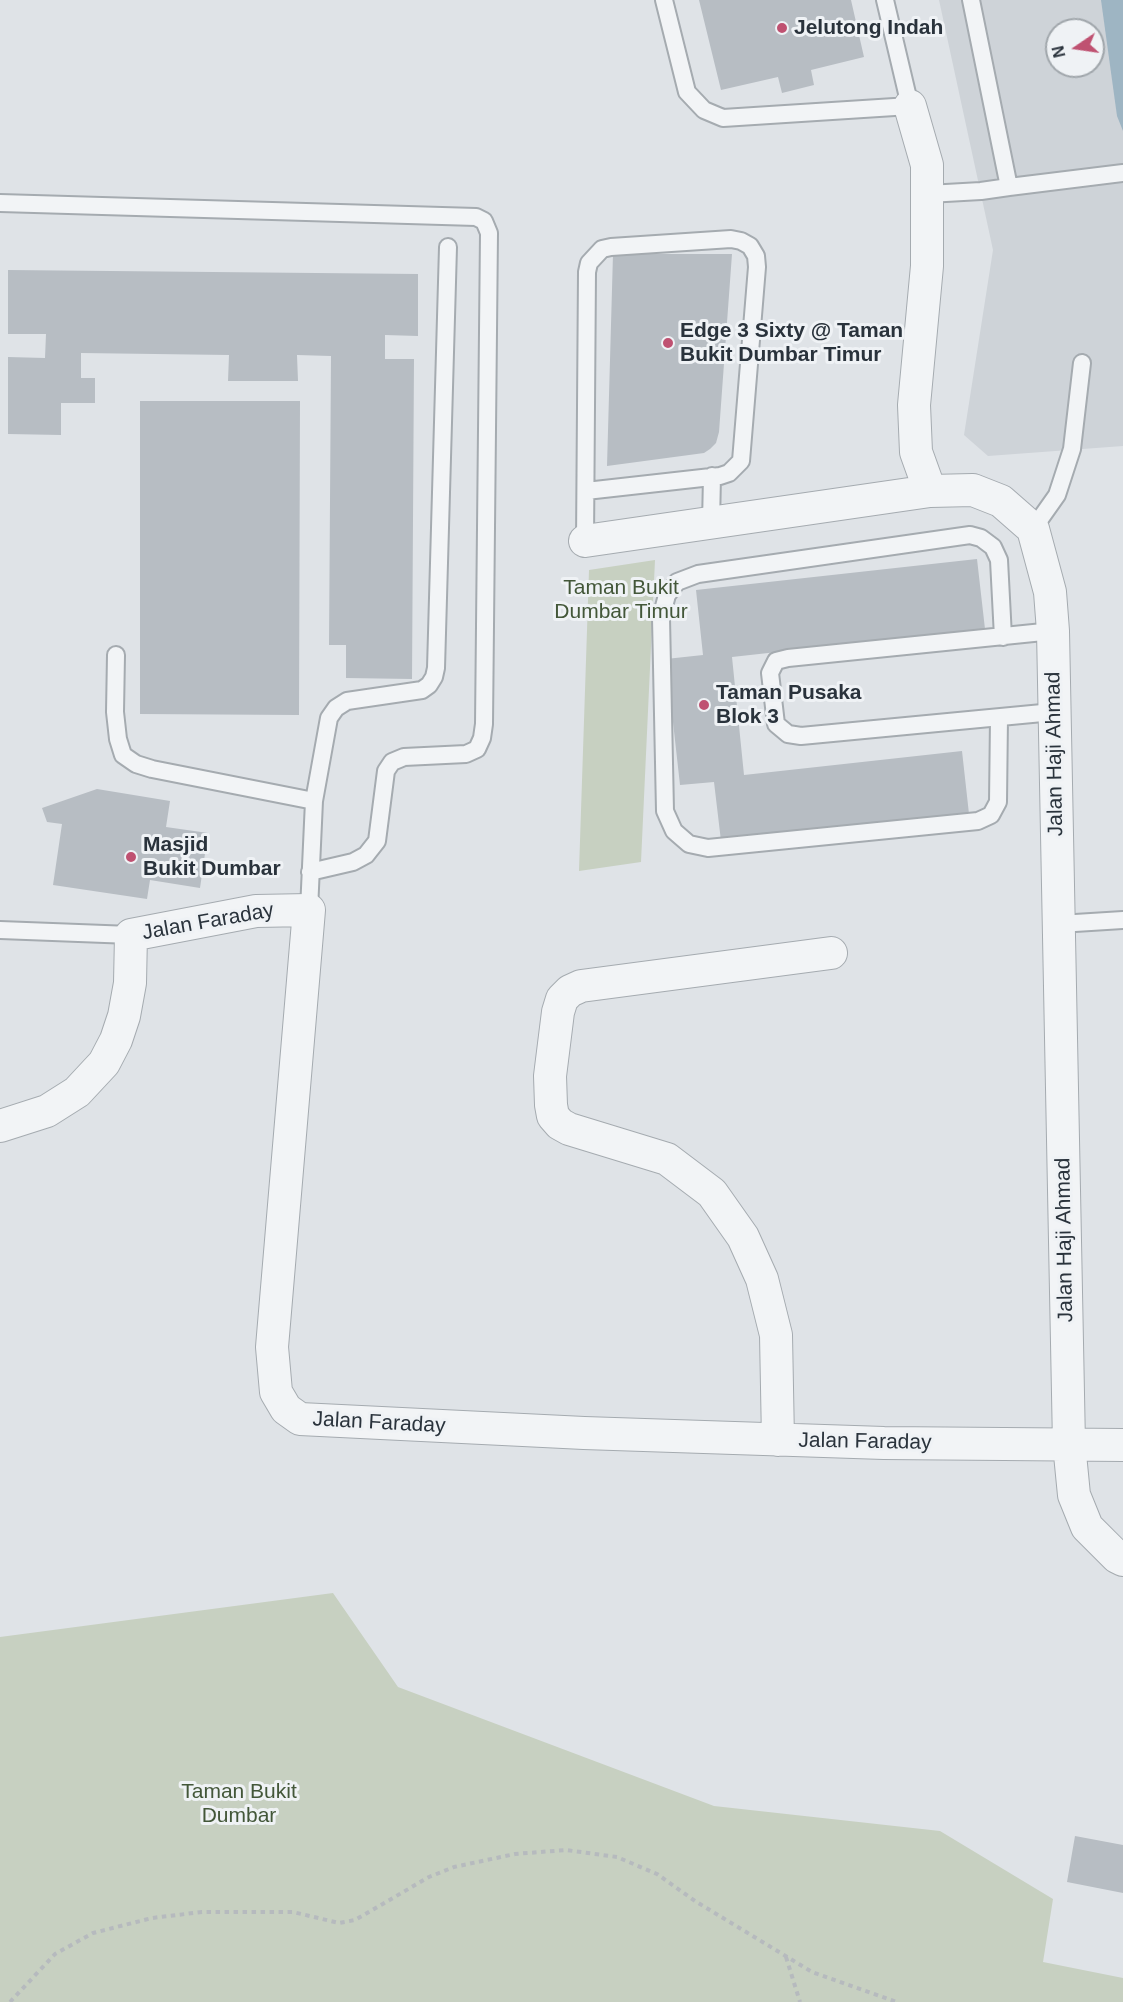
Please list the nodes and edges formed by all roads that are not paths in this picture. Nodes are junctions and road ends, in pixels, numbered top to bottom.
1 (664, 0) edge
2 (885, 0) edge
3 (970, 0) edge
4 (910, 106) junction
5 (1123, 173) edge
6 (1008, 187) junction
7 (928, 194) junction
8 (0, 203) edge
9 (448, 247) dead end
10 (1082, 363) dead end
11 (712, 476) junction
12 (586, 491) junction
13 (930, 492) junction
14 (711, 524) junction
15 (1033, 529) junction
16 (585, 541) joint
17 (1053, 631) junction
18 (1003, 637) junction
19 (116, 655) dead end
20 (1053, 712) junction
21 (999, 718) junction
22 (314, 801) junction
23 (310, 872) junction
24 (309, 910) junction
25 (1123, 920) edge
26 (1059, 924) junction
27 (0, 930) edge
28 (131, 935) junction
29 (831, 953) dead end
30 (0, 1126) edge
31 (778, 1440) junction
32 (1069, 1444) junction
33 (1123, 1445) edge
34 (1123, 1560) edge

1 - 4 lane
2 - 4 lane
3 - 6 lane
4 - 7 street
5 - 6 lane
6 - 7 lane
7 - 13 street
8 - 23 lane
9 - 22 lane
10 - 15 lane
11 - 12 lane
11 - 12 lane
11 - 14 lane
12 - 16 lane
13 - 14 street
13 - 15 street
14 - 16 street
15 - 17 street, Jalan Haji Ahmad
17 - 18 lane
17 - 20 street, Jalan Haji Ahmad
18 - 21 lane
18 - 21 lane
19 - 22 lane
20 - 21 lane
20 - 26 street, Jalan Haji Ahmad
22 - 23 lane
23 - 24 lane
24 - 28 street, Jalan Faraday
24 - 31 street, Jalan Faraday
25 - 26 lane
26 - 32 street, Jalan Haji Ahmad
27 - 28 lane
28 - 30 street
29 - 31 street
31 - 32 street, Jalan Faraday
32 - 33 street, Jalan Faraday
32 - 34 street, Jalan Haji Ahmad

